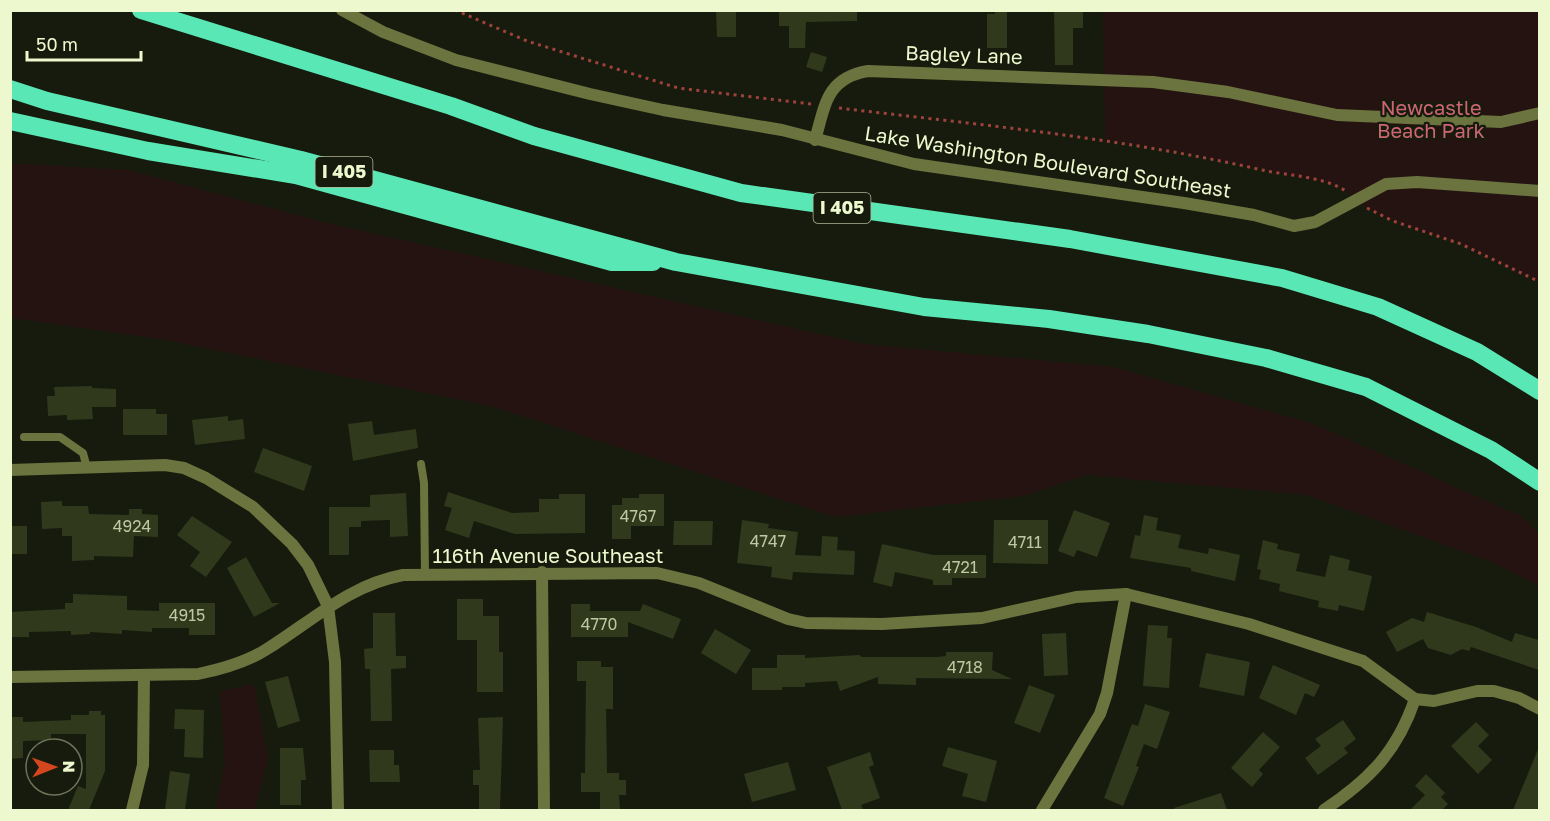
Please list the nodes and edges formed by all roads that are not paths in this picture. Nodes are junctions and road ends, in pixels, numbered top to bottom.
1 (141, 10) edge
2 (342, 10) edge
3 (10, 89) edge
4 (1539, 113) edge
5 (10, 121) edge
6 (814, 140) junction
7 (1539, 191) edge
8 (676, 262) junction
9 (1539, 391) edge
10 (24, 437) dead end
11 (421, 464) dead end
12 (87, 468) junction
13 (10, 470) edge
14 (1539, 482) edge
15 (542, 572) junction
16 (425, 575) junction
17 (1126, 594) junction
18 (328, 606) junction
19 (144, 676) junction
20 (10, 677) edge
21 (1415, 699) junction
22 (1539, 709) edge
23 (132, 810) edge
24 (338, 810) edge
25 (544, 810) edge
26 (1042, 810) edge
27 (1324, 810) edge

1 - 9 highway, I 405
2 - 6 street, Lake Washington Boulevard Southeast
3 - 8 highway, I 405
4 - 6 street, Bagley Lane
5 - 8 highway
6 - 7 street, Lake Washington Boulevard Southeast
8 - 14 highway, I 405
10 - 12 lane
11 - 16 lane
12 - 13 street
12 - 18 street
15 - 16 street, 116th Avenue Southeast
15 - 17 street, 116th Avenue Southeast
15 - 25 street
16 - 18 street, 116th Avenue Southeast
17 - 21 street, 116th Avenue Southeast
17 - 26 street
18 - 19 street, 116th Avenue Southeast
18 - 24 street
19 - 20 street, 116th Avenue Southeast
19 - 23 street
21 - 22 street
21 - 27 street

